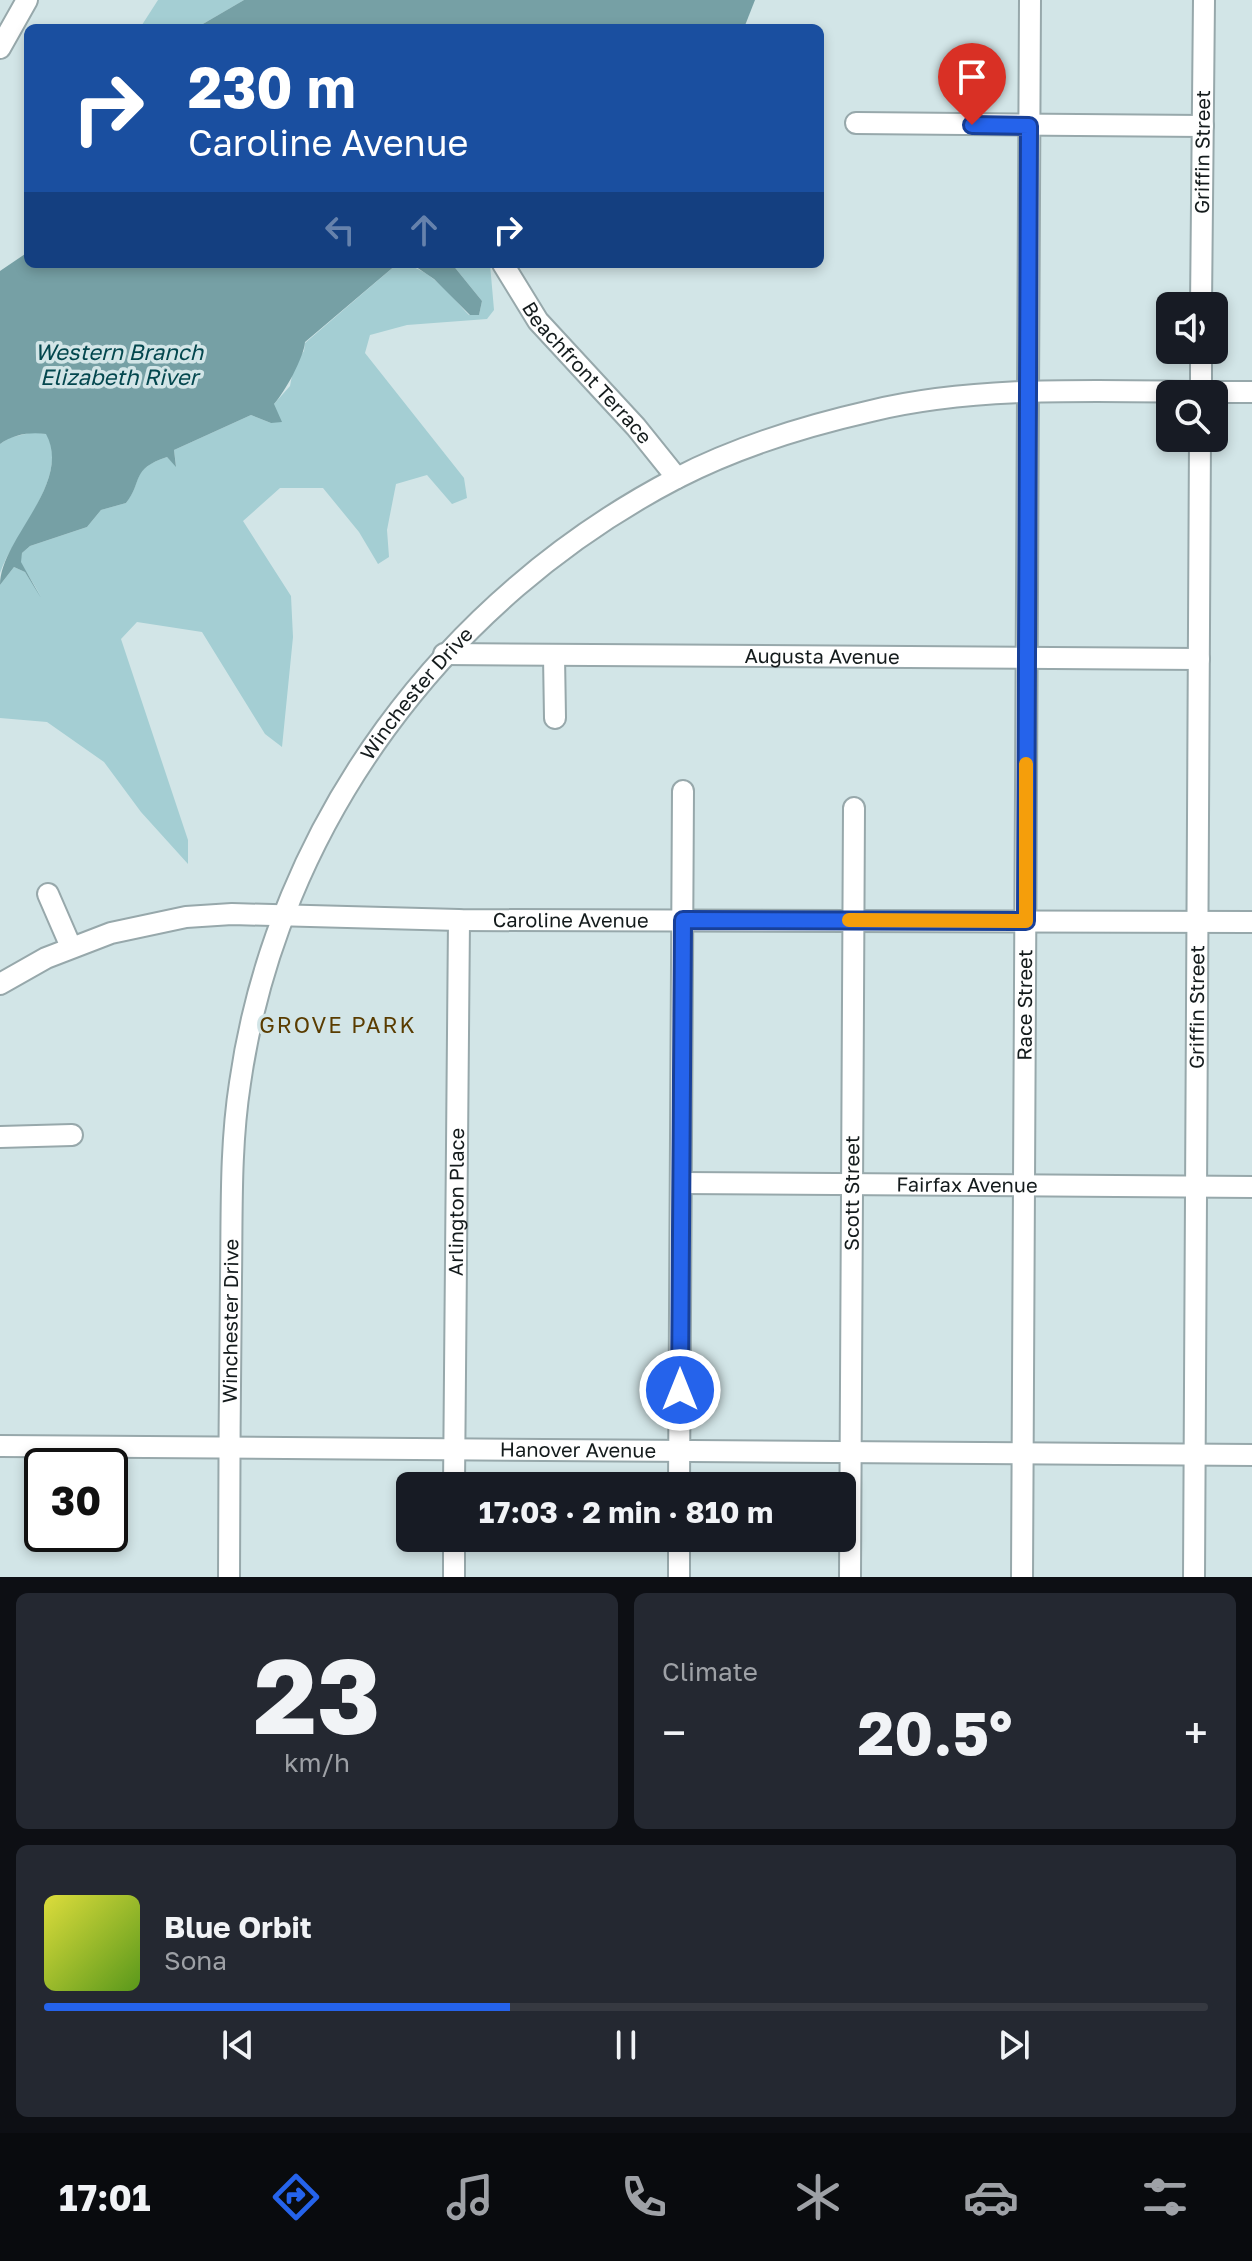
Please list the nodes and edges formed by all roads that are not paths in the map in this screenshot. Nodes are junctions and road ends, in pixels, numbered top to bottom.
1 (27, 0) edge
2 (1030, 0) edge
3 (1204, 0) edge
4 (0, 48) edge
5 (856, 123) dead end
6 (1029, 126) junction
7 (1203, 126) junction
8 (505, 268) edge
9 (1201, 292) edge
10 (1228, 392) edge
11 (1252, 392) edge
12 (1156, 393) edge
13 (1028, 394) junction
14 (1200, 452) edge
15 (677, 478) junction
16 (444, 654) junction
17 (554, 656) junction
18 (1026, 658) junction
19 (1199, 659) junction
20 (555, 718) dead end
21 (683, 791) dead end
22 (854, 808) dead end
23 (48, 894) dead end
24 (283, 916) junction
25 (459, 920) junction
26 (683, 920) junction
27 (853, 920) junction
28 (1026, 921) junction
29 (1199, 922) junction
30 (1252, 922) edge
31 (71, 947) junction
32 (0, 984) edge
33 (72, 1135) dead end
34 (0, 1137) edge
35 (681, 1183) junction
36 (1024, 1186) junction
37 (1196, 1186) junction
38 (852, 1187) junction
39 (1252, 1187) edge
40 (0, 1446) edge
41 (229, 1448) junction
42 (454, 1448) junction
43 (680, 1449) junction
44 (851, 1450) junction
45 (1023, 1452) junction
46 (1194, 1454) junction
47 (1252, 1455) edge
48 (454, 1472) edge
49 (679, 1472) edge
50 (454, 1552) edge
51 (679, 1552) edge
52 (229, 1577) edge
53 (454, 1577) edge
54 (679, 1577) edge
55 (850, 1577) edge
56 (1022, 1577) edge
57 (1194, 1577) edge

1 - 4 street
2 - 6 street, Race Street
3 - 7 street, Griffin Street
5 - 6 street
6 - 7 street
6 - 13 street, Race Street
7 - 9 street, Griffin Street
8 - 15 street, Beachfront Terrace
10 - 11 street, Winchester Drive
12 - 13 street, Winchester Drive
13 - 15 street, Winchester Drive
13 - 18 street, Race Street
14 - 19 street, Griffin Street
15 - 16 street, Winchester Drive
16 - 17 street, Augusta Avenue
16 - 24 street, Winchester Drive
17 - 18 street, Augusta Avenue
17 - 20 street
18 - 19 street, Augusta Avenue
18 - 28 street, Race Street
19 - 29 street, Griffin Street
21 - 26 street
22 - 27 street, Scott Street
23 - 31 street
24 - 25 street, Caroline Avenue
24 - 31 street, Caroline Avenue
24 - 41 street, Winchester Drive
25 - 26 street, Caroline Avenue
25 - 42 street, Arlington Place
26 - 27 street, Caroline Avenue
26 - 35 street
27 - 28 street, Caroline Avenue
27 - 38 street, Scott Street
28 - 29 street, Caroline Avenue
28 - 36 street, Race Street
29 - 30 street, Caroline Avenue
29 - 37 street, Griffin Street
31 - 32 street, Caroline Avenue
33 - 34 street
35 - 38 street, Fairfax Avenue
35 - 43 street
36 - 37 street, Fairfax Avenue
36 - 38 street, Fairfax Avenue
36 - 45 street, Race Street
37 - 39 street, Fairfax Avenue
37 - 46 street, Griffin Street
38 - 44 street, Scott Street
40 - 41 street, Hanover Avenue
41 - 42 street, Hanover Avenue
41 - 52 street, Winchester Drive
42 - 43 street, Hanover Avenue
42 - 48 street, Arlington Place
43 - 44 street, Hanover Avenue
43 - 49 street
44 - 45 street, Hanover Avenue
44 - 55 street, Scott Street
45 - 46 street, Hanover Avenue
45 - 56 street, Race Street
46 - 47 street, Hanover Avenue
46 - 57 street, Griffin Street
50 - 53 street
51 - 54 street

